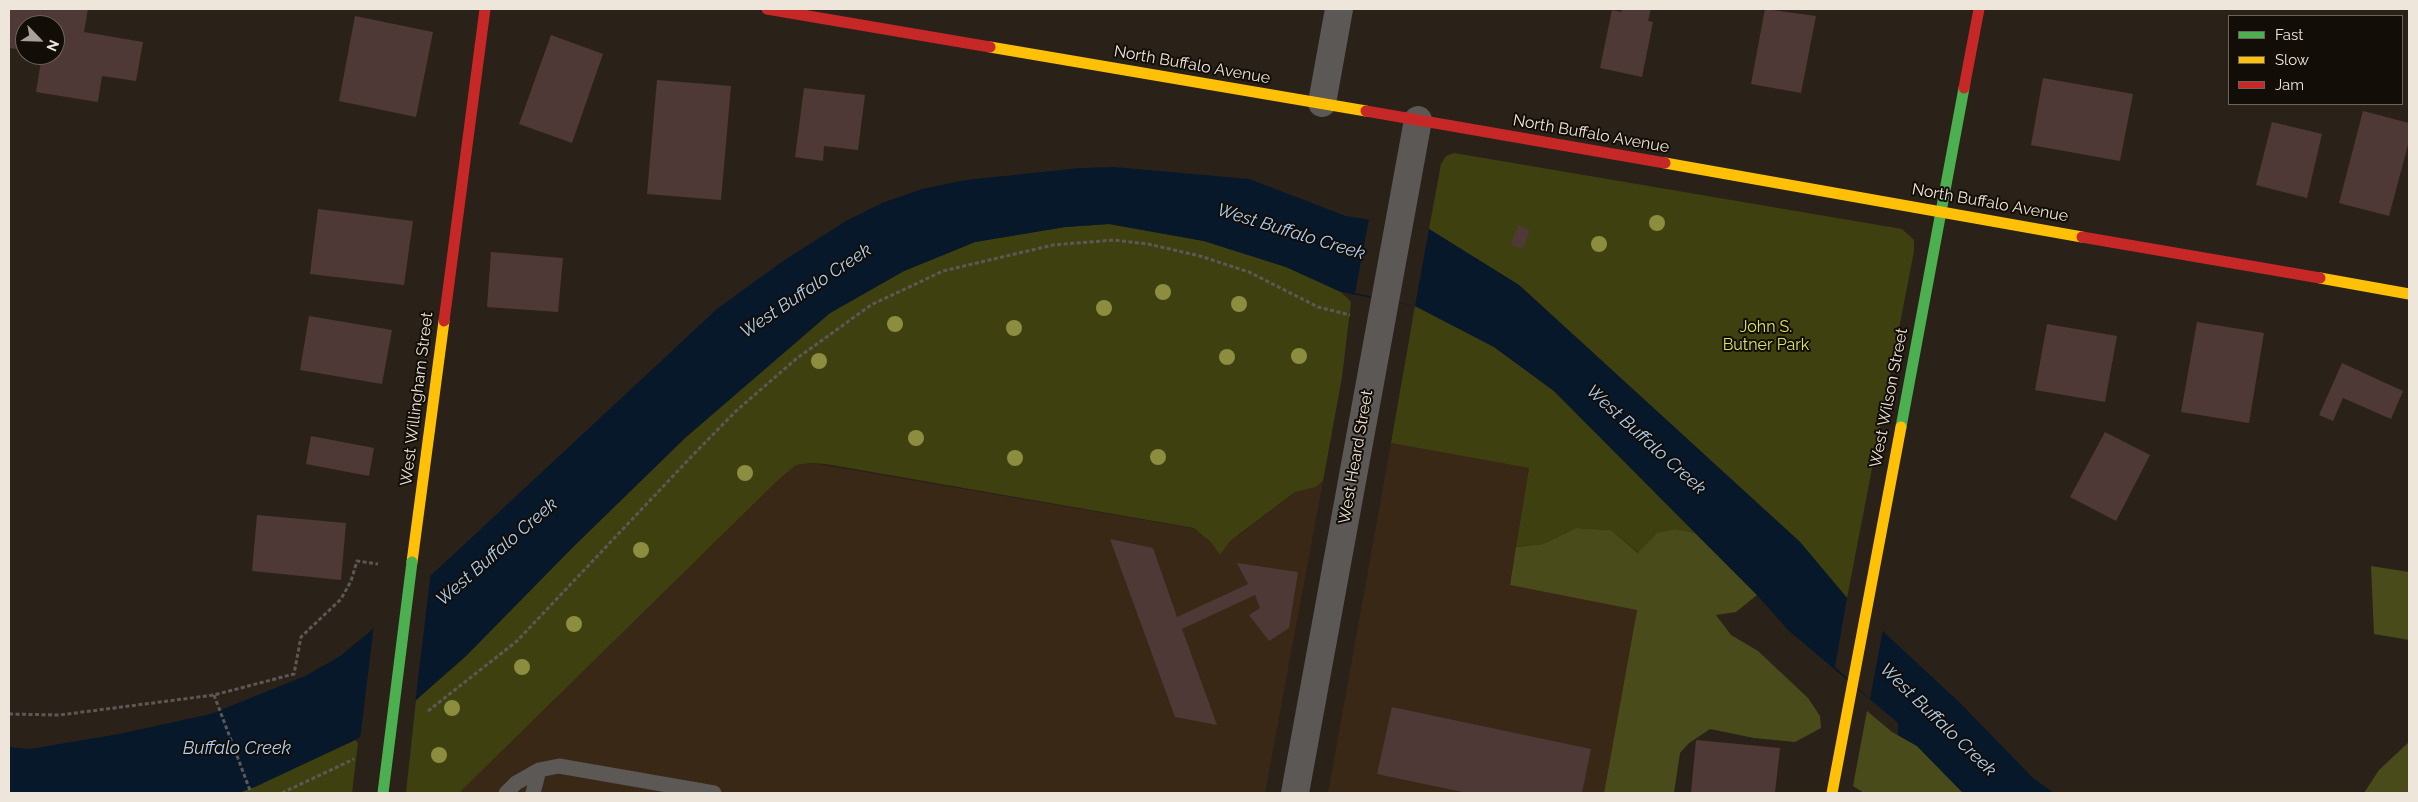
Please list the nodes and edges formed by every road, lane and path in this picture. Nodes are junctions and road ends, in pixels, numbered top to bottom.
1 (485, 9) edge
2 (767, 9) edge
3 (1340, 9) edge
4 (1979, 9) edge
5 (1322, 103) junction
6 (1418, 120) junction
7 (1941, 211) junction
8 (2409, 294) edge
9 (1383, 311) junction
10 (379, 564) dead end
11 (214, 695) junction
12 (9, 714) edge
13 (423, 715) dead end
14 (359, 756) dead end
15 (539, 770) junction
16 (251, 792) edge
17 (282, 793) edge
18 (383, 793) edge
19 (506, 793) edge
20 (533, 793) edge
21 (714, 793) edge
22 (1295, 793) edge
23 (1832, 793) edge

1 - 18 street, West Willingham Street, bridge
2 - 5 street, North Buffalo Avenue
3 - 5 street
4 - 7 street, West Wilson Street
5 - 6 street, North Buffalo Avenue
6 - 7 street, North Buffalo Avenue
6 - 9 street, West Heard Street
7 - 8 street, North Buffalo Avenue
7 - 23 street, West Wilson Street
9 - 13 path
9 - 22 street, West Heard Street
10 - 11 path
11 - 12 path
11 - 16 path
14 - 17 path
15 - 19 lane
15 - 20 lane
15 - 21 lane

